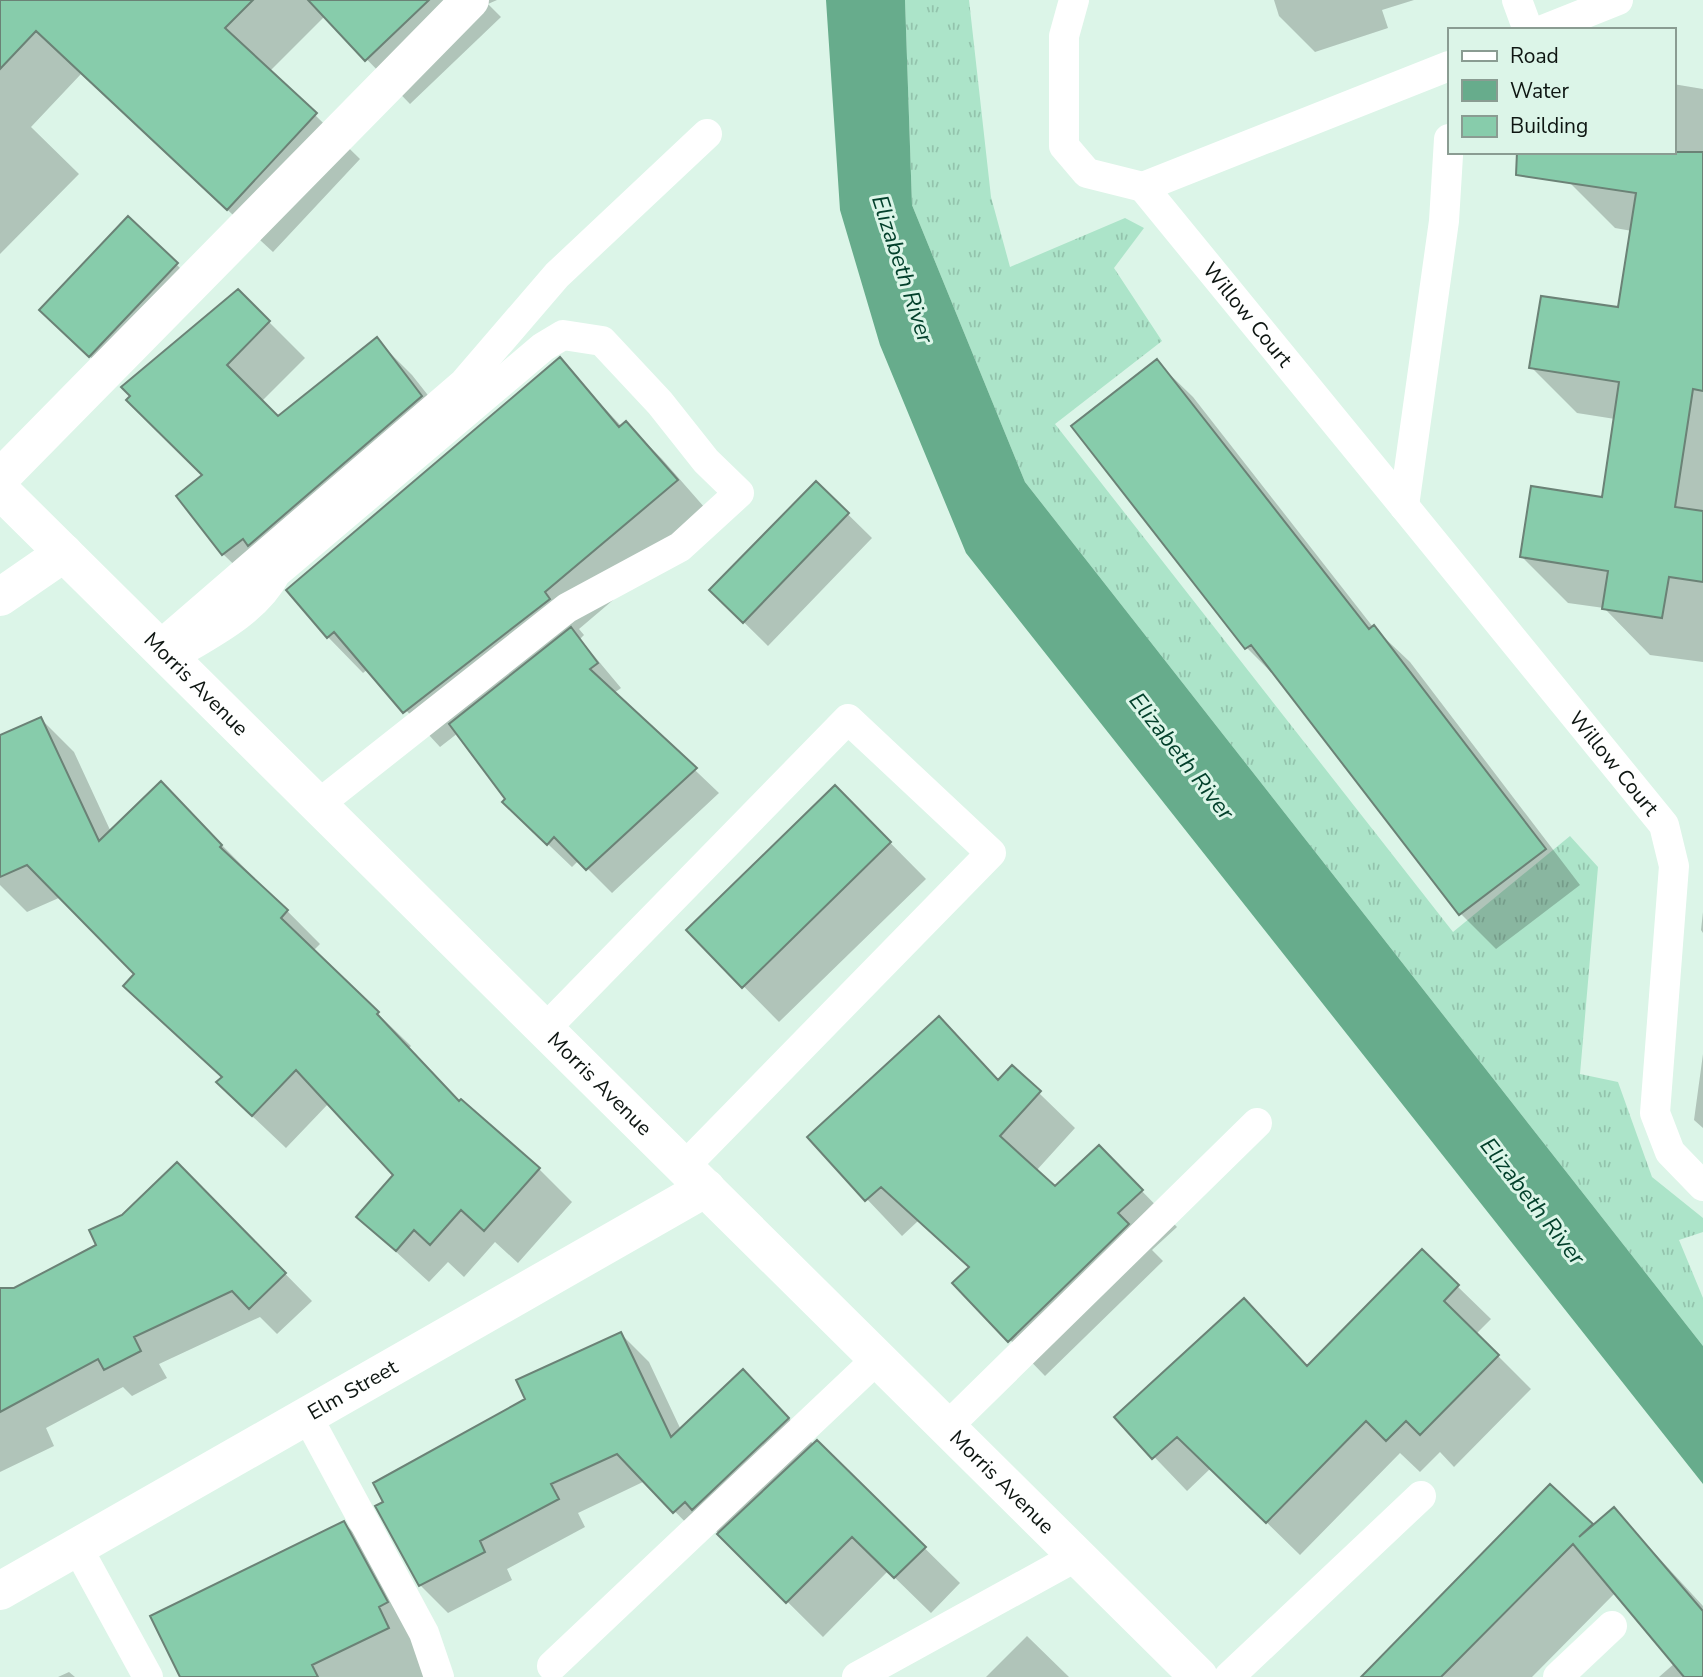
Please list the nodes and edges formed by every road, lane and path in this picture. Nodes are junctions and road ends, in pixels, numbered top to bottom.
1 (470, 0) edge
2 (1074, 0) edge
3 (1517, 0) edge
4 (1618, 0) edge
5 (1527, 28) edge
6 (1548, 28) edge
7 (1448, 66) edge
8 (707, 134) dead end
9 (1448, 154) edge
10 (1143, 187) junction
11 (0, 478) edge
12 (0, 490) edge
13 (1404, 506) junction
14 (64, 553) junction
15 (0, 597) edge
16 (165, 652) junction
17 (318, 804) junction
18 (545, 1029) junction
19 (1256, 1123) dead end
20 (695, 1177) junction
21 (1703, 1186) edge
22 (878, 1358) junction
23 (307, 1416) junction
24 (947, 1427) junction
25 (1421, 1496) dead end
26 (77, 1547) junction
27 (1077, 1556) junction
28 (0, 1591) edge
29 (1612, 1626) dead end
30 (552, 1666) dead end
31 (148, 1677) edge
32 (439, 1677) edge
33 (857, 1677) edge
34 (1199, 1677) edge
35 (1229, 1677) edge
36 (1558, 1677) edge

1 - 11 main road
2 - 10 lane
3 - 5 lane
4 - 6 lane
7 - 10 lane
8 - 16 lane
9 - 13 lane
10 - 13 lane, Willow Court
12 - 14 main road, Morris Avenue
13 - 21 lane, Willow Court
14 - 15 main road
14 - 16 main road, Morris Avenue
16 - 17 main road, Morris Avenue
16 - 17 lane
17 - 18 main road, Morris Avenue
18 - 20 main road, Morris Avenue
18 - 20 lane
19 - 24 lane
20 - 22 main road, Morris Avenue
20 - 23 main road, Elm Street
22 - 24 main road, Morris Avenue
22 - 30 lane
23 - 26 main road, Elm Street
23 - 32 lane
24 - 27 main road, Morris Avenue
25 - 35 lane
26 - 28 main road, Elm Street
26 - 31 lane
27 - 33 lane
27 - 34 main road, Morris Avenue
29 - 36 lane

